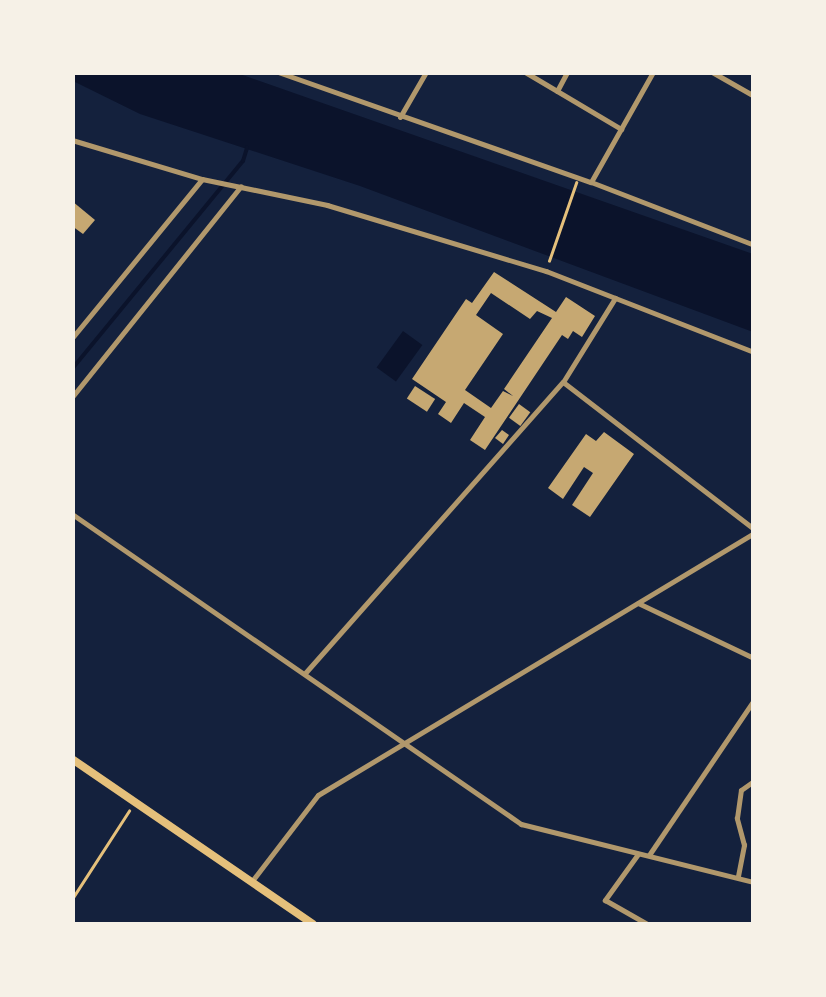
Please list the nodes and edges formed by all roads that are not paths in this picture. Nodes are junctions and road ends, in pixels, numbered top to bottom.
1 (426, 72) edge
2 (525, 72) edge
3 (568, 72) edge
4 (653, 72) edge
5 (712, 72) edge
6 (729, 72) edge
7 (279, 73) edge
8 (725, 80) junction
9 (556, 91) junction
10 (754, 96) edge
11 (400, 116) junction
12 (621, 128) junction
13 (72, 140) edge
14 (202, 179) junction
15 (590, 182) junction
16 (241, 186) junction
17 (754, 245) edge
18 (614, 298) junction
19 (72, 338) edge
20 (754, 352) edge
21 (563, 382) junction
22 (72, 397) edge
23 (72, 514) edge
24 (754, 531) edge
25 (638, 602) junction
26 (754, 658) edge
27 (306, 672) junction
28 (754, 700) edge
29 (408, 741) junction
30 (72, 759) edge
31 (754, 781) edge
32 (638, 854) junction
33 (648, 856) junction
34 (738, 876) junction
35 (252, 882) junction
36 (754, 882) edge
37 (313, 924) edge
38 (647, 924) edge

1 - 11 street
2 - 9 street
3 - 9 street
4 - 12 street
5 - 8 street
6 - 8 street
7 - 11 street
8 - 10 street
9 - 12 street
11 - 15 street
12 - 15 street
13 - 14 street
14 - 16 street
14 - 19 street
15 - 17 street
16 - 18 street
16 - 22 street
18 - 20 street
18 - 21 street
21 - 24 street
21 - 27 street
23 - 27 street
24 - 25 street
25 - 26 street
25 - 29 street
27 - 29 street
28 - 33 street
29 - 32 street
29 - 35 street
30 - 35 main road
31 - 34 street
32 - 33 street
32 - 38 street
33 - 34 street
34 - 36 street
35 - 37 main road

